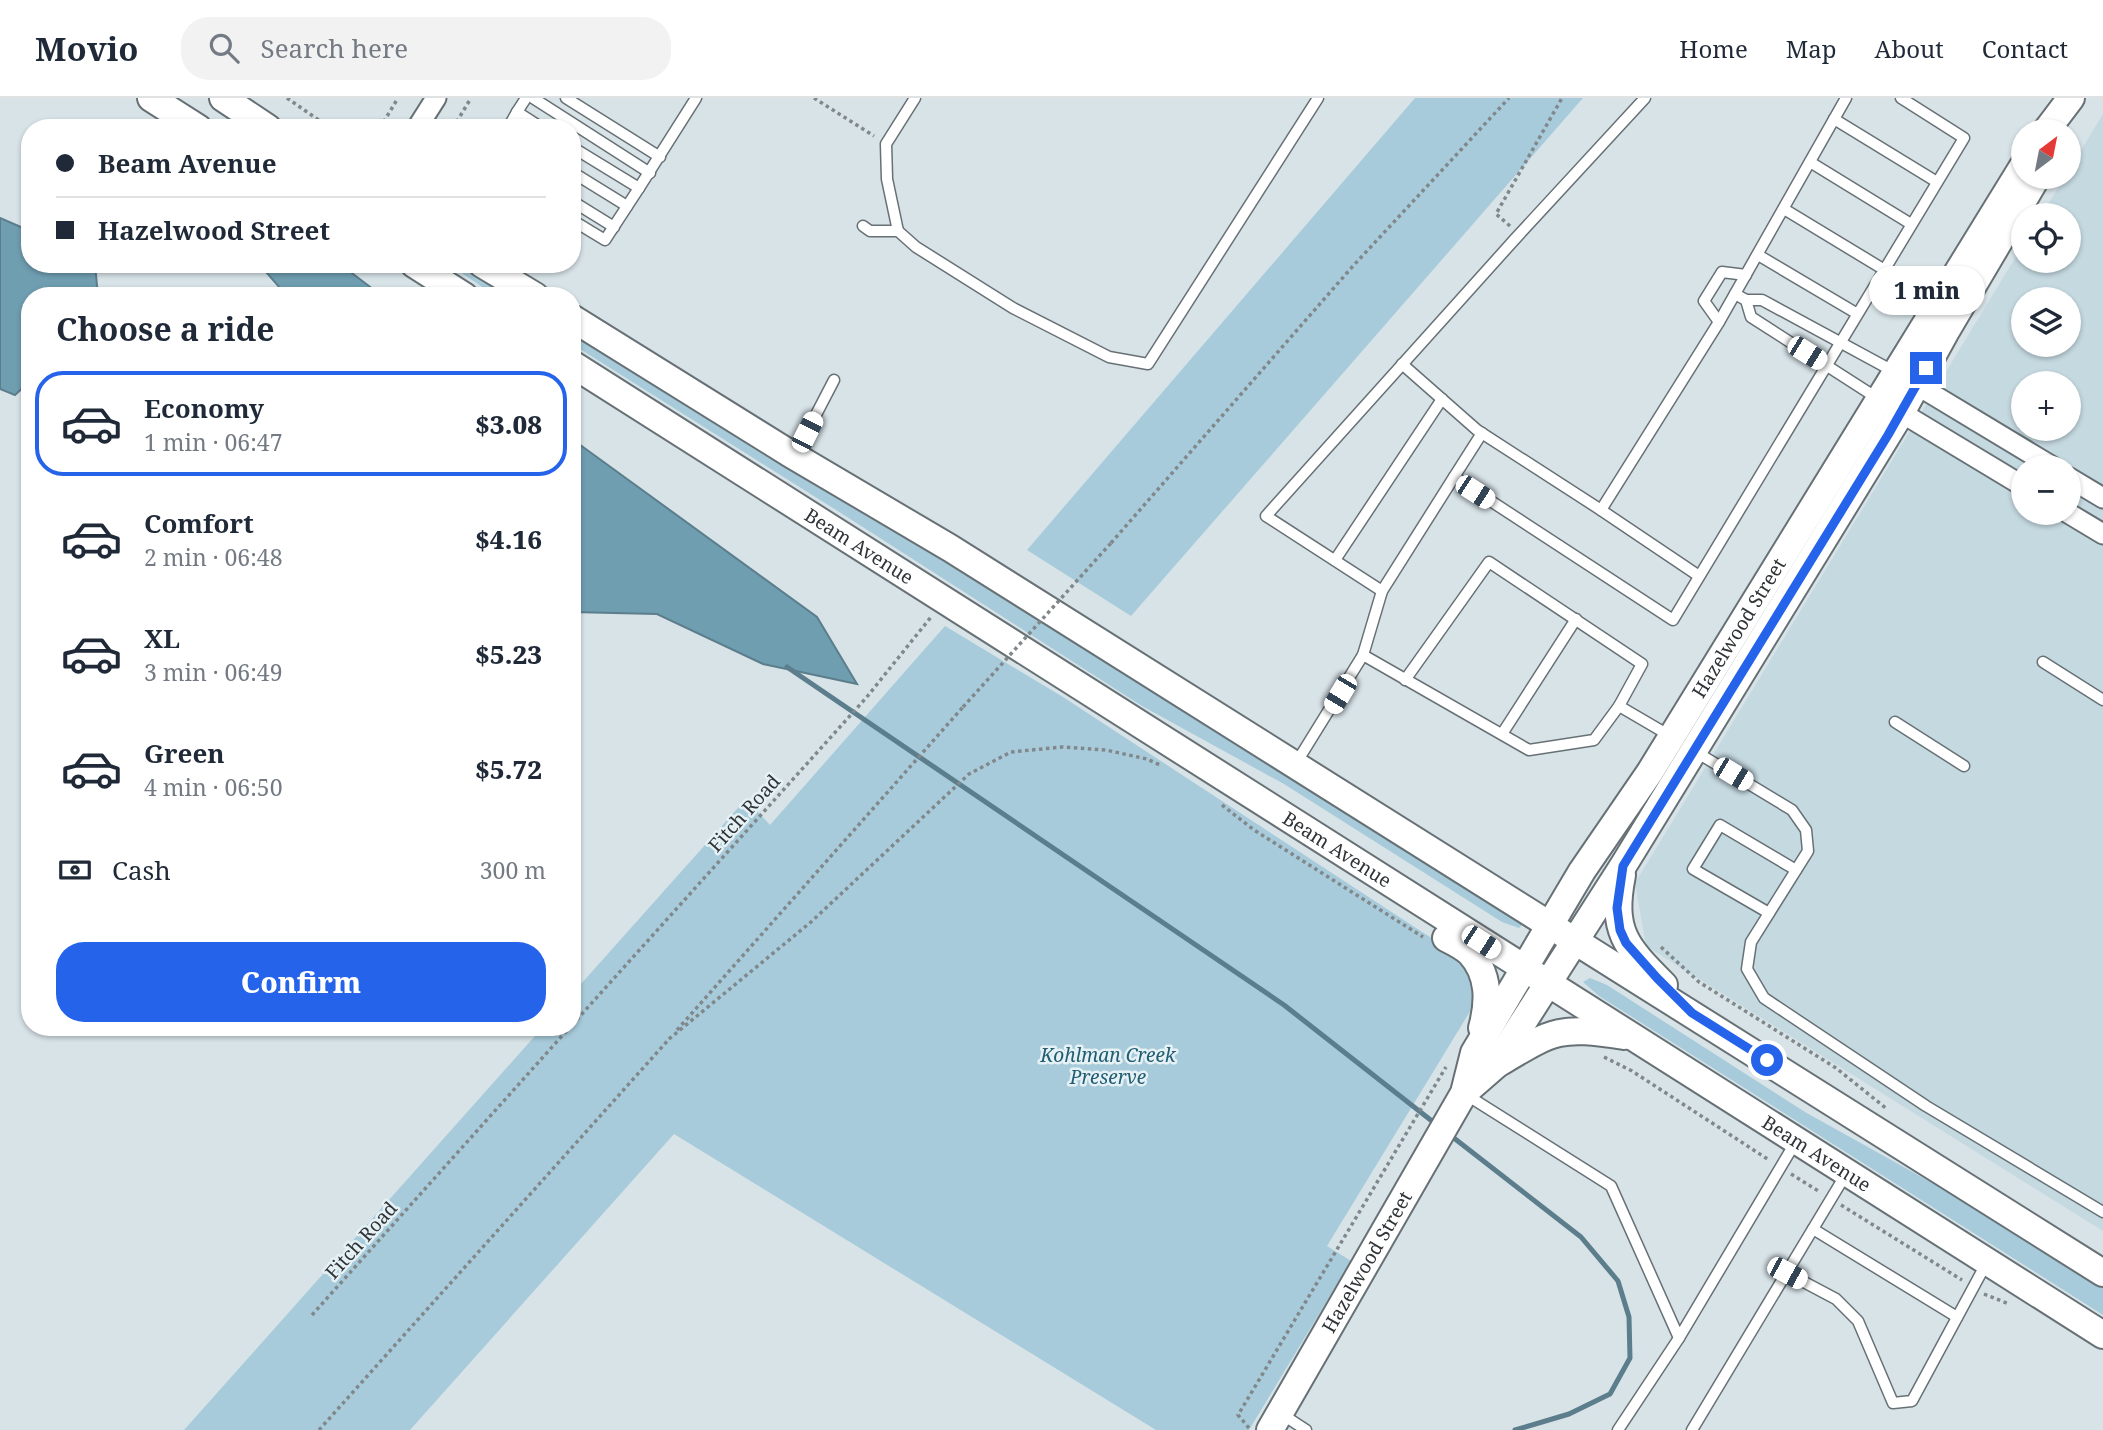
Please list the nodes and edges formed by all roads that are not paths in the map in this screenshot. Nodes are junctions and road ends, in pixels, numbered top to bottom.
1 (150, 98) edge
2 (223, 98) edge
3 (436, 98) edge
4 (526, 98) edge
5 (533, 98) edge
6 (566, 98) edge
7 (696, 98) edge
8 (915, 98) edge
9 (1318, 98) edge
10 (1645, 98) edge
11 (1846, 98) edge
12 (1901, 98) edge
13 (2071, 98) edge
14 (2077, 98) edge
15 (517, 112) junction
16 (184, 119) edge
17 (254, 119) edge
18 (423, 119) edge
19 (513, 119) edge
20 (528, 119) edge
21 (566, 119) edge
22 (1834, 119) junction
23 (2055, 119) edge
24 (2067, 119) edge
25 (581, 129) edge
26 (581, 153) edge
27 (660, 157) junction
28 (1810, 162) junction
29 (650, 173) junction
30 (581, 178) edge
31 (1937, 182) junction
32 (639, 188) junction
33 (2011, 188) edge
34 (2030, 189) edge
35 (627, 206) junction
36 (581, 207) edge
37 (1784, 209) junction
38 (1911, 224) junction
39 (581, 225) edge
40 (863, 226) dead end
41 (614, 227) junction
42 (898, 231) junction
43 (1758, 255) junction
44 (1883, 269) junction
45 (428, 273) edge
46 (497, 273) edge
47 (1746, 275) junction
48 (450, 287) edge
49 (520, 287) edge
50 (1735, 294) junction
51 (1746, 300) junction
52 (1856, 313) junction
53 (1719, 322) junction
54 (581, 324) edge
55 (1839, 342) junction
56 (1402, 364) junction
57 (1826, 364) junction
58 (581, 370) edge
59 (1906, 379) junction
60 (834, 380) dead end
61 (1442, 400) junction
62 (1890, 406) junction
63 (1482, 433) junction
64 (789, 453) junction
65 (2033, 455) edge
66 (1454, 477) junction
67 (2011, 479) edge
68 (2081, 485) edge
69 (2103, 498) edge
70 (1601, 510) junction
71 (2081, 521) edge
72 (2103, 534) edge
73 (1335, 560) junction
74 (1699, 576) junction
75 (1382, 590) junction
76 (1576, 620) junction
77 (1363, 655) junction
78 (2043, 662) dead end
79 (1405, 680) junction
80 (2103, 700) edge
81 (1619, 706) junction
82 (1895, 722) dead end
83 (1502, 734) junction
84 (1672, 737) junction
85 (1694, 751) junction
86 (1295, 765) junction
87 (1964, 766) dead end
88 (1307, 831) junction
89 (1623, 866) junction
90 (1796, 870) junction
91 (1769, 913) junction
92 (1550, 925) junction
93 (1574, 940) junction
94 (1523, 969) junction
95 (1546, 982) junction
96 (1692, 1013) junction
97 (1635, 1038) junction
98 (1485, 1059) junction
99 (1464, 1093) junction
100 (1796, 1141) junction
101 (1847, 1173) junction
102 (2103, 1212) edge
103 (1813, 1229) junction
104 (1987, 1261) junction
105 (1787, 1273) junction
106 (2103, 1273) edge
107 (1957, 1317) junction
108 (2103, 1335) edge
109 (1679, 1338) junction
110 (1275, 1422) edge
111 (1306, 1430) edge
112 (1618, 1430) edge
113 (1692, 1430) edge

1 - 16 street
2 - 17 street
3 - 18 street
4 - 15 lane
5 - 21 lane
6 - 27 lane
7 - 27 lane
8 - 42 lane
9 - 42 lane
10 - 56 lane
11 - 22 lane
12 - 31 lane
13 - 23 street
14 - 24 street
15 - 19 lane
15 - 20 lane
22 - 28 lane
22 - 31 lane
25 - 29 lane
26 - 32 lane
27 - 29 lane
28 - 37 lane
28 - 38 lane
29 - 32 lane
30 - 35 lane
31 - 38 lane
32 - 35 lane
33 - 59 street, Hazelwood Street
34 - 59 street, Hazelwood Street
35 - 41 lane
36 - 41 lane
37 - 43 lane
37 - 44 lane
38 - 44 lane
39 - 41 lane
40 - 42 lane
43 - 47 lane
43 - 52 lane
44 - 52 lane
45 - 48 street
46 - 49 street
47 - 50 lane
47 - 53 lane
50 - 51 lane
50 - 53 lane
51 - 55 lane
51 - 57 lane
52 - 55 lane
53 - 70 lane
54 - 64 street
55 - 57 lane
55 - 59 lane
56 - 61 lane
56 - 73 lane
57 - 62 lane
57 - 74 lane
58 - 88 street, Beam Avenue
59 - 62 street, Hazelwood Street
59 - 65 street
60 - 64 lane
61 - 63 lane
61 - 73 lane
62 - 67 street
62 - 84 street, Hazelwood Street
62 - 85 street, Hazelwood Street
63 - 66 lane
63 - 70 lane
64 - 86 street
66 - 74 lane
66 - 75 lane
68 - 69 street
70 - 74 lane
71 - 72 street
73 - 75 lane
75 - 77 lane
76 - 79 lane
76 - 81 lane
76 - 83 lane
77 - 79 lane
77 - 86 lane
78 - 80 lane
79 - 83 lane
81 - 83 lane
81 - 84 lane
82 - 87 lane
84 - 85 lane
84 - 92 street, Hazelwood Street
85 - 89 street, Hazelwood Street
85 - 90 lane
86 - 92 street
88 - 94 street, Beam Avenue
88 - 98 street
89 - 93 street, Hazelwood Street
89 - 96 street
90 - 91 lane
90 - 91 lane
91 - 102 lane
92 - 93 street
92 - 94 street, Hazelwood Street
93 - 95 street, Hazelwood Street
93 - 96 street
94 - 95 street, Beam Avenue
94 - 98 street, Hazelwood Street
95 - 97 street, Beam Avenue
95 - 98 street, Hazelwood Street
96 - 106 street
97 - 98 street
97 - 100 street, Beam Avenue
98 - 99 street, Hazelwood Street
99 - 109 lane
99 - 110 street, Hazelwood Street
100 - 101 street, Beam Avenue
100 - 109 lane
101 - 103 lane
101 - 104 street, Beam Avenue
103 - 105 lane
103 - 107 lane
104 - 107 lane
104 - 108 street, Beam Avenue
105 - 107 lane
105 - 113 lane
109 - 112 lane
110 - 111 lane

